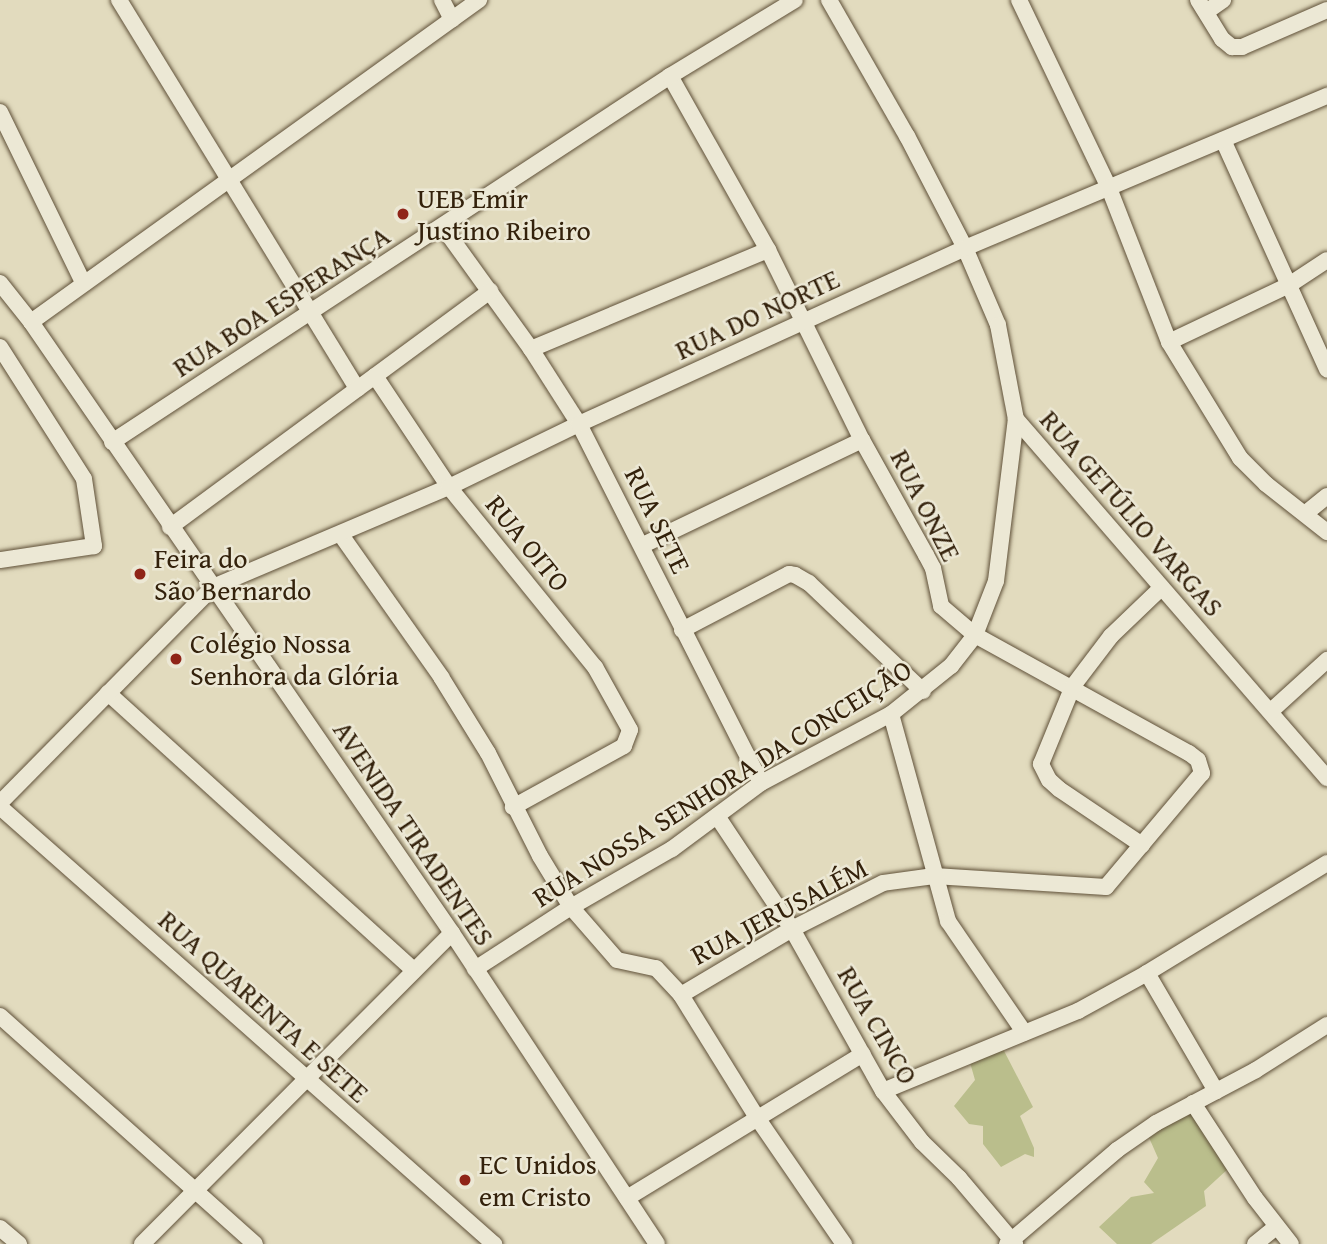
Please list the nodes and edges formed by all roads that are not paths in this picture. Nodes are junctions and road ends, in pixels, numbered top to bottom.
1 (119, 0) edge
2 (442, 0) edge
3 (479, 0) edge
4 (795, 0) edge
5 (829, 0) edge
6 (1019, 0) edge
7 (1223, 0) edge
8 (1202, 6) edge
9 (1327, 10) edge
10 (452, 20) junction
11 (670, 76) junction
12 (1327, 96) edge
13 (0, 112) edge
14 (1223, 140) junction
15 (230, 181) junction
16 (1109, 188) junction
17 (443, 227) junction
18 (965, 247) junction
19 (768, 250) junction
20 (1327, 260) edge
21 (0, 283) edge
22 (84, 284) junction
23 (1289, 285) junction
24 (489, 291) junction
25 (312, 313) junction
26 (31, 322) junction
27 (804, 322) junction
28 (1169, 342) junction
29 (0, 347) edge
30 (531, 349) junction
31 (1327, 369) edge
32 (374, 376) junction
33 (357, 389) junction
34 (1016, 419) junction
35 (579, 424) junction
36 (862, 440) junction
37 (112, 442) junction
38 (449, 487) junction
39 (1327, 496) edge
40 (1306, 513) junction
41 (170, 527) junction
42 (1327, 532) edge
43 (341, 535) junction
44 (643, 545) junction
45 (0, 560) edge
46 (212, 587) junction
47 (1161, 588) junction
48 (682, 630) junction
49 (975, 635) junction
50 (1327, 660) edge
51 (1073, 686) junction
52 (923, 691) junction
53 (108, 693) junction
54 (1271, 711) junction
55 (891, 714) junction
56 (1189, 753) joint
57 (1324, 769) edge
58 (761, 783) junction
59 (0, 805) edge
60 (513, 807) junction
61 (717, 817) junction
62 (1142, 845) junction
63 (1327, 863) edge
64 (934, 876) junction
65 (571, 907) junction
66 (792, 929) junction
67 (452, 933) junction
68 (475, 969) junction
69 (414, 970) junction
70 (1147, 973) junction
71 (681, 995) junction
72 (0, 1016) edge
73 (1327, 1025) edge
74 (1024, 1032) junction
75 (863, 1054) junction
76 (306, 1078) junction
77 (883, 1091) junction
78 (1216, 1091) junction
79 (1193, 1103) junction
80 (758, 1119) junction
81 (194, 1191) junction
82 (627, 1198) junction
83 (1276, 1227) junction
84 (0, 1228) edge
85 (1011, 1243) edge
86 (19, 1244) edge
87 (142, 1244) edge
88 (255, 1244) edge
89 (494, 1244) edge
90 (657, 1244) edge
91 (844, 1244) edge
92 (1255, 1244) edge
93 (1291, 1244) edge

1 - 15 street
2 - 10 street
3 - 10 street
4 - 11 street, RUA BOA ESPERANÇA
5 - 18 street, RUA GETÚLIO VARGAS
6 - 16 street
7 - 8 street
8 - 9 street
10 - 15 street
11 - 17 street, RUA BOA ESPERANÇA
11 - 19 street, RUA ONZE
12 - 14 street, RUA DO NORTE
13 - 22 street
14 - 16 street, RUA DO NORTE
14 - 23 street
15 - 22 street
15 - 25 street
16 - 18 street, RUA DO NORTE
16 - 28 street
17 - 24 street, RUA SETE
17 - 25 street, RUA BOA ESPERANÇA
18 - 27 street, RUA DO NORTE
18 - 34 street, RUA GETÚLIO VARGAS
19 - 27 street, RUA ONZE
19 - 30 street
20 - 23 street
21 - 26 street, AVENIDA TIRADENTES
22 - 26 street
23 - 28 street
23 - 31 street
24 - 30 street, RUA SETE
24 - 32 street
25 - 33 street
25 - 37 street, RUA BOA ESPERANÇA
26 - 37 street, AVENIDA TIRADENTES
27 - 35 street, RUA DO NORTE
27 - 36 street, RUA ONZE
28 - 40 street
29 - 45 street
30 - 35 street, RUA SETE
32 - 33 street
32 - 38 street, RUA OITO
33 - 41 street
34 - 47 street, RUA GETÚLIO VARGAS
34 - 49 street, RUA NOSSA SENHORA DA CONCEIÇÃO
35 - 38 street, RUA DO NORTE
35 - 44 street, RUA SETE
36 - 44 street
36 - 49 street, RUA ONZE
37 - 41 street, AVENIDA TIRADENTES
38 - 43 street, RUA DO NORTE
38 - 60 street, RUA OITO
39 - 40 street
40 - 42 street
41 - 46 street, AVENIDA TIRADENTES
43 - 46 street, RUA DO NORTE
43 - 60 street
44 - 48 street, RUA SETE
46 - 53 street
46 - 67 street, AVENIDA TIRADENTES
47 - 51 street
47 - 54 street, RUA GETÚLIO VARGAS
48 - 52 street
48 - 58 street, RUA SETE
49 - 51 street, RUA ONZE
49 - 52 street, RUA NOSSA SENHORA DA CONCEIÇÃO
50 - 54 street
51 - 56 street, RUA ONZE
51 - 62 street
52 - 55 street, RUA NOSSA SENHORA DA CONCEIÇÃO
53 - 59 street
53 - 69 street
54 - 57 street, RUA GETÚLIO VARGAS
55 - 58 street, RUA NOSSA SENHORA DA CONCEIÇÃO
55 - 64 street
56 - 62 street, RUA JERUSALÉM
58 - 61 street, RUA NOSSA SENHORA DA CONCEIÇÃO
59 - 76 street, RUA QUARENTA E SETE
60 - 65 street
61 - 65 street, RUA NOSSA SENHORA DA CONCEIÇÃO
61 - 66 street, RUA CINCO
62 - 64 street, RUA JERUSALÉM
63 - 70 street
64 - 66 street, RUA JERUSALÉM
64 - 74 street
65 - 68 street, RUA NOSSA SENHORA DA CONCEIÇÃO
65 - 71 street
66 - 71 street, RUA JERUSALÉM
66 - 75 street, RUA CINCO
67 - 68 street, AVENIDA TIRADENTES
67 - 69 street
68 - 82 street, AVENIDA TIRADENTES
69 - 76 street
70 - 74 street
70 - 78 street
71 - 80 street
72 - 81 street
73 - 78 street
74 - 77 street
75 - 77 street, RUA CINCO
75 - 80 street
76 - 81 street
76 - 89 street, RUA QUARENTA E SETE
77 - 85 street, RUA CINCO
78 - 79 street
79 - 83 street
79 - 85 street
80 - 82 street
80 - 91 street
81 - 87 street
81 - 88 street
82 - 90 street, AVENIDA TIRADENTES
83 - 92 street
83 - 93 street
84 - 86 street

